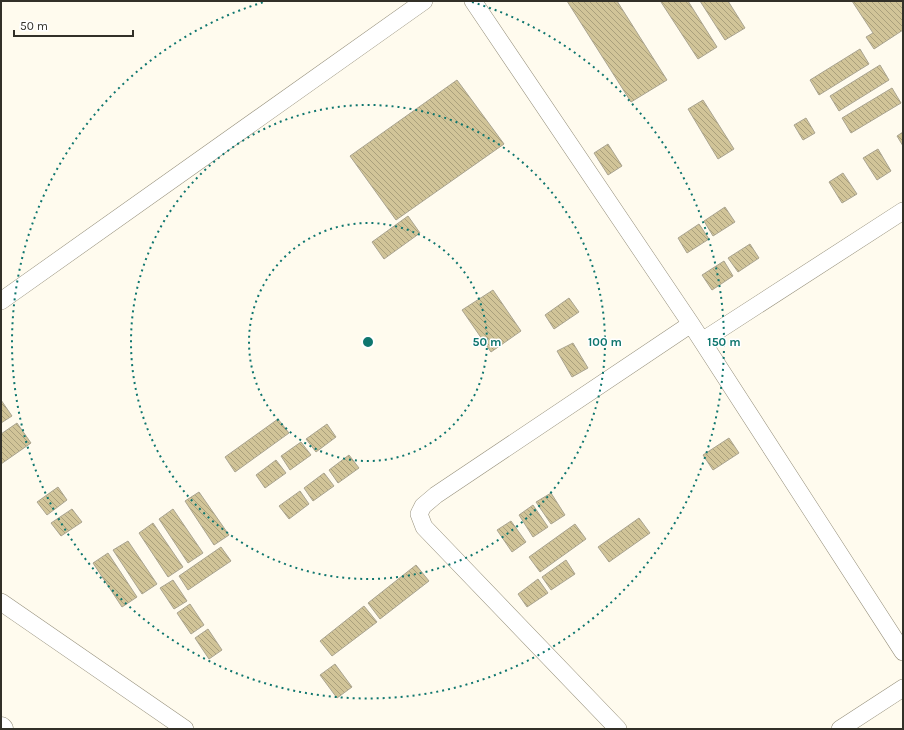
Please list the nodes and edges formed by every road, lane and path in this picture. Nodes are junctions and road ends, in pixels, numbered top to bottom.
1 (424, 1) edge
2 (473, 1) edge
3 (903, 211) edge
4 (1, 301) edge
5 (691, 324) junction
6 (702, 342) junction
7 (1, 602) edge
8 (903, 652) edge
9 (903, 688) edge
10 (185, 729) edge
11 (618, 729) edge
12 (840, 729) edge

1 - 4 street
2 - 5 street
3 - 6 street
5 - 6 street
5 - 11 street
6 - 8 street
7 - 10 street
9 - 12 street

